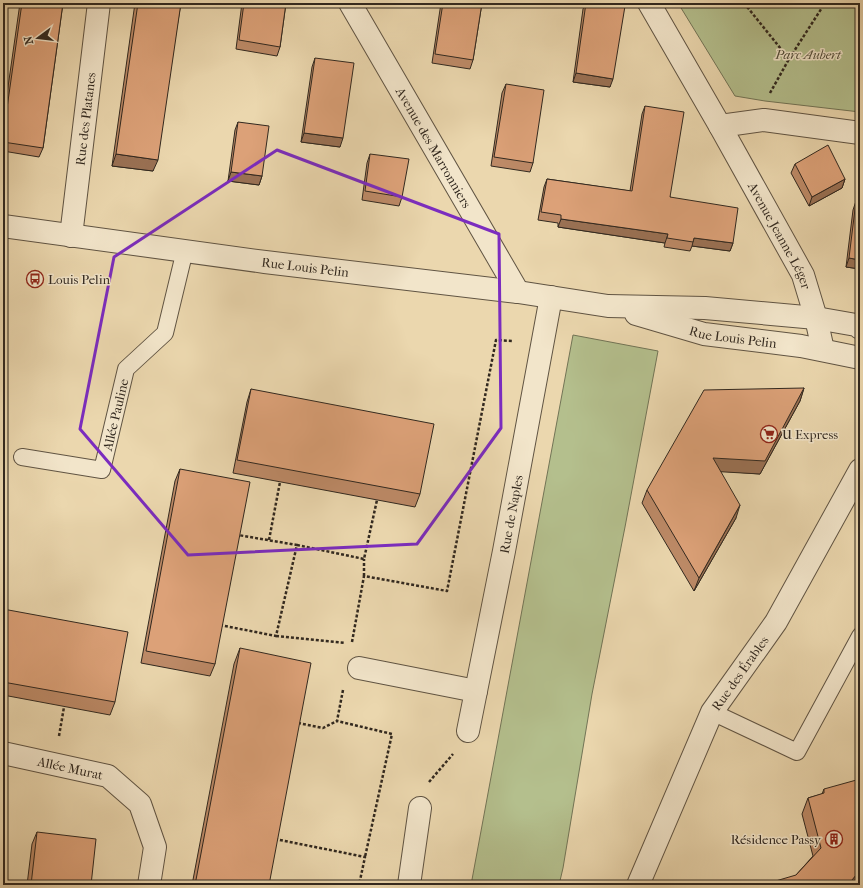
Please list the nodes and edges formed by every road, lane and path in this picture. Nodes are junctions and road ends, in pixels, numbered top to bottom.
1 (99, 3) edge
2 (350, 3) edge
3 (649, 3) edge
4 (744, 3) edge
5 (825, 3) edge
6 (789, 59) junction
7 (764, 120) junction
8 (720, 126) junction
9 (860, 133) edge
10 (3, 226) edge
11 (71, 236) junction
12 (185, 250) junction
13 (518, 292) junction
14 (551, 297) junction
15 (608, 306) junction
16 (816, 318) junction
17 (860, 328) edge
18 (542, 343) junction
19 (823, 350) junction
20 (860, 358) edge
21 (22, 457) dead end
22 (860, 470) edge
23 (280, 482) edge
24 (377, 500) edge
25 (238, 535) edge
26 (269, 540) junction
27 (297, 546) junction
28 (364, 558) junction
29 (364, 576) junction
30 (220, 625) edge
31 (276, 636) junction
32 (860, 636) edge
33 (352, 675) joint
34 (476, 691) junction
35 (712, 712) junction
36 (337, 721) junction
37 (297, 723) edge
38 (468, 731) joint
39 (3, 753) edge
40 (420, 808) joint
41 (276, 839) edge
42 (365, 857) junction
43 (149, 885) edge
44 (359, 885) edge
45 (409, 885) edge
46 (638, 885) edge

1 - 11 street, Rue des Platanes
2 - 13 street, Avenue des Marronniers
3 - 8 street, Avenue Jeanne Léger
4 - 6 path
5 - 6 path
6 - 7 path
7 - 8 street
7 - 9 street
8 - 16 street, Avenue Jeanne Léger
10 - 11 street, Rue Louis Pelin
11 - 12 street, Rue Louis Pelin
12 - 13 street, Rue Louis Pelin
12 - 21 lane, Allée Pauline
13 - 14 street, Rue Louis Pelin
14 - 15 street, Rue Louis Pelin
14 - 18 street, Rue de Naples
15 - 16 street, Rue Louis Pelin
15 - 19 street, Rue Louis Pelin
16 - 17 street, Rue Louis Pelin
16 - 19 street, Avenue Jeanne Léger
18 - 29 path
18 - 34 street, Rue de Naples
19 - 20 street, Rue Louis Pelin
22 - 35 street, Rue des Érables
23 - 26 path
24 - 28 path
25 - 26 path
26 - 27 path
27 - 28 path
27 - 31 path
28 - 29 path
29 - 31 path
30 - 31 path
32 - 35 lane
33 - 34 street
33 - 36 path
34 - 38 street, Rue de Naples
35 - 46 street, Rue des Érables
36 - 37 path
36 - 42 path
38 - 40 path
39 - 43 street, Allée Murat
40 - 45 street
41 - 42 path
42 - 44 path

